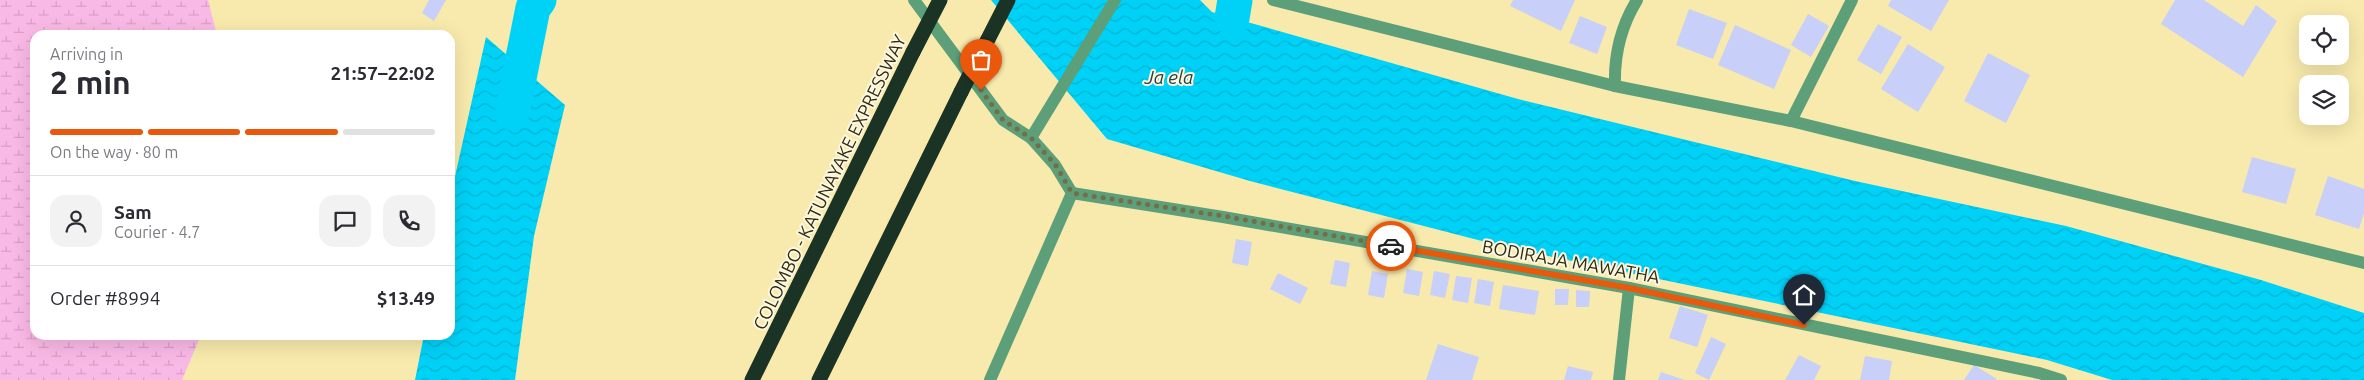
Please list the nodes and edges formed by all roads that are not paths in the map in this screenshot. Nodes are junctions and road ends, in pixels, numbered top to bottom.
1 (914, 0) edge
2 (940, 0) edge
3 (1008, 0) edge
4 (1115, 0) edge
5 (1638, 0) edge
6 (1852, 0) edge
7 (1279, 1) edge
8 (1615, 86) junction
9 (1791, 121) junction
10 (1031, 138) junction
11 (1072, 193) junction
12 (2364, 263) edge
13 (1629, 288) junction
14 (752, 380) edge
15 (819, 380) edge
16 (990, 380) edge
17 (1619, 380) edge
18 (2061, 380) edge

1 - 10 street
2 - 14 highway, COLOMBO - KATUNAYAKE EXPRESSWAY, bridge
3 - 15 highway, bridge
4 - 10 street
5 - 8 street
6 - 9 street
7 - 8 street
8 - 9 street
9 - 12 street
10 - 11 street
11 - 13 street, BODIRAJA MAWATHA
11 - 16 street
13 - 17 street
13 - 18 street, BODIRAJA MAWATHA

